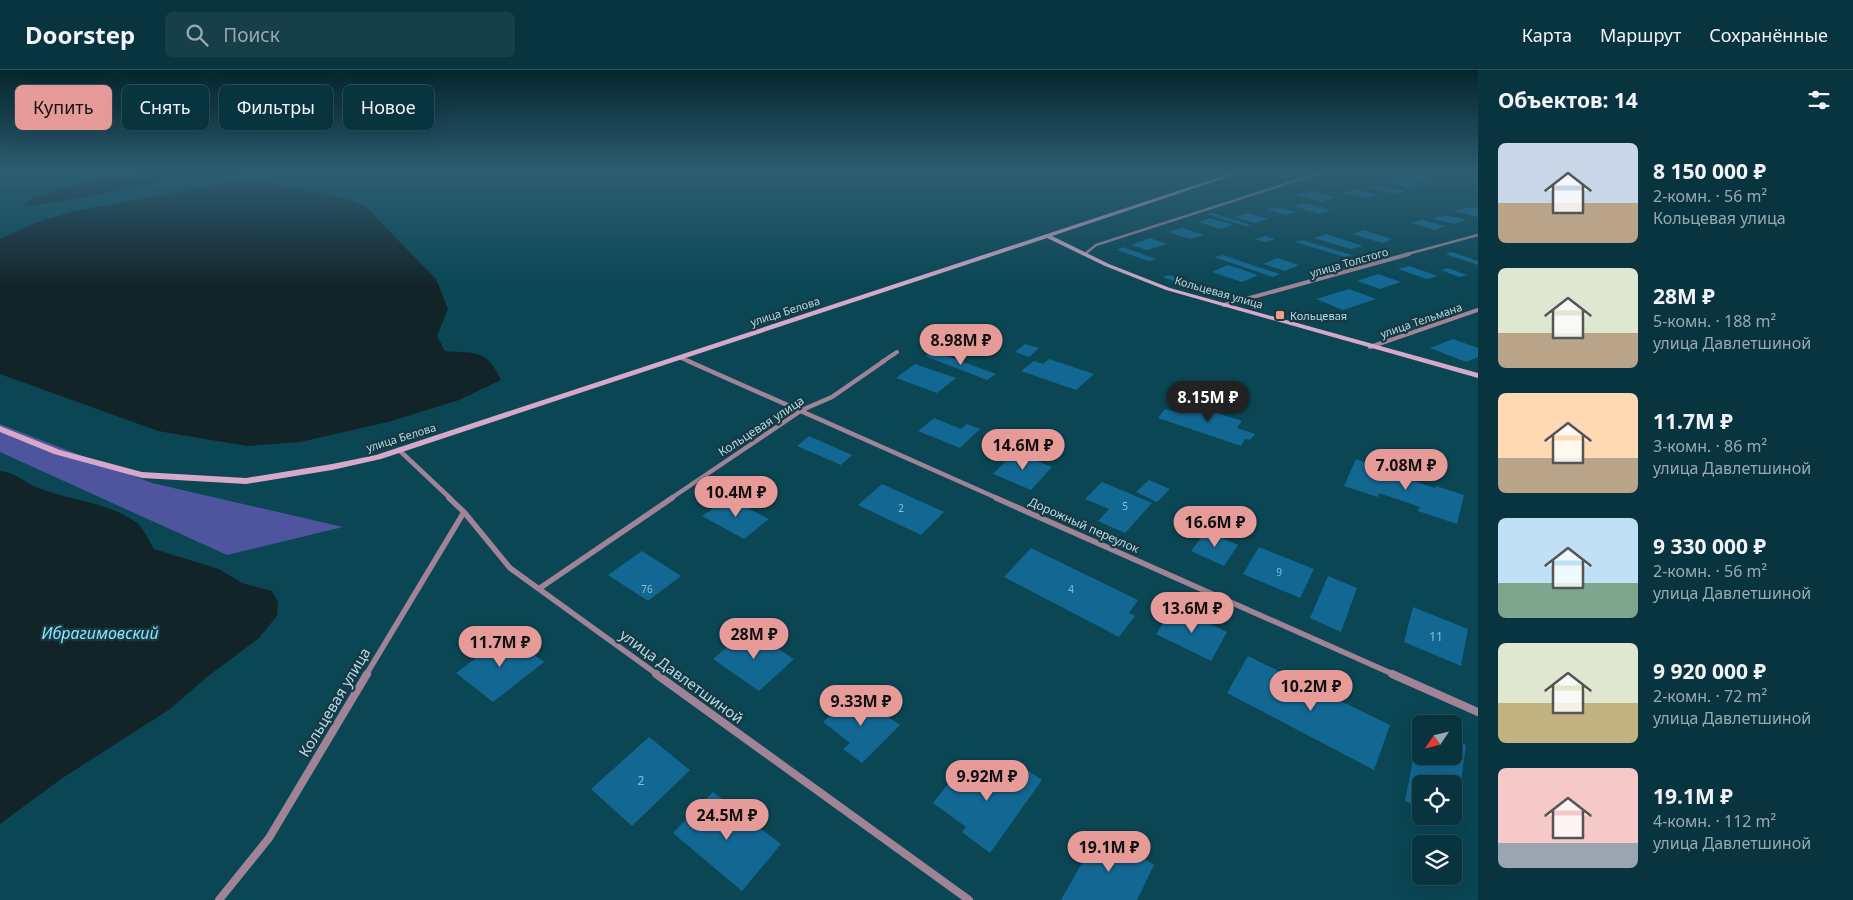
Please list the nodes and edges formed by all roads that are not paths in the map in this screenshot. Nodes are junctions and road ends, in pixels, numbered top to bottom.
1 (1127, 210) edge
2 (1206, 210) edge
3 (1478, 235) edge
4 (1047, 236) junction
5 (1085, 254) junction
6 (1224, 306) junction
7 (1478, 310) edge
8 (1370, 347) junction
9 (897, 352) dead end
10 (681, 358) junction
11 (1478, 376) edge
12 (802, 410) junction
13 (0, 429) edge
14 (399, 450) junction
15 (464, 512) junction
16 (540, 588) junction
17 (1478, 712) edge
18 (220, 900) edge
19 (969, 900) edge

1 - 4 main road, улица Белова
2 - 5 street
3 - 6 street, улица Толстого
4 - 5 main road, Кольцевая улица
4 - 10 main road, улица Белова
5 - 6 main road, Кольцевая улица
6 - 8 main road, Кольцевая улица
7 - 8 street, улица Тельмана
8 - 11 main road, Кольцевая улица
9 - 12 street, Кольцевая улица
10 - 12 street, Дорожный переулок
10 - 14 main road, улица Белова
12 - 16 street, Кольцевая улица
12 - 17 street, Дорожный переулок
13 - 14 main road, улица Белова
14 - 15 street, улица Давлетшиной
15 - 16 street, улица Давлетшиной
15 - 18 street, Кольцевая улица
16 - 19 street, улица Давлетшиной

